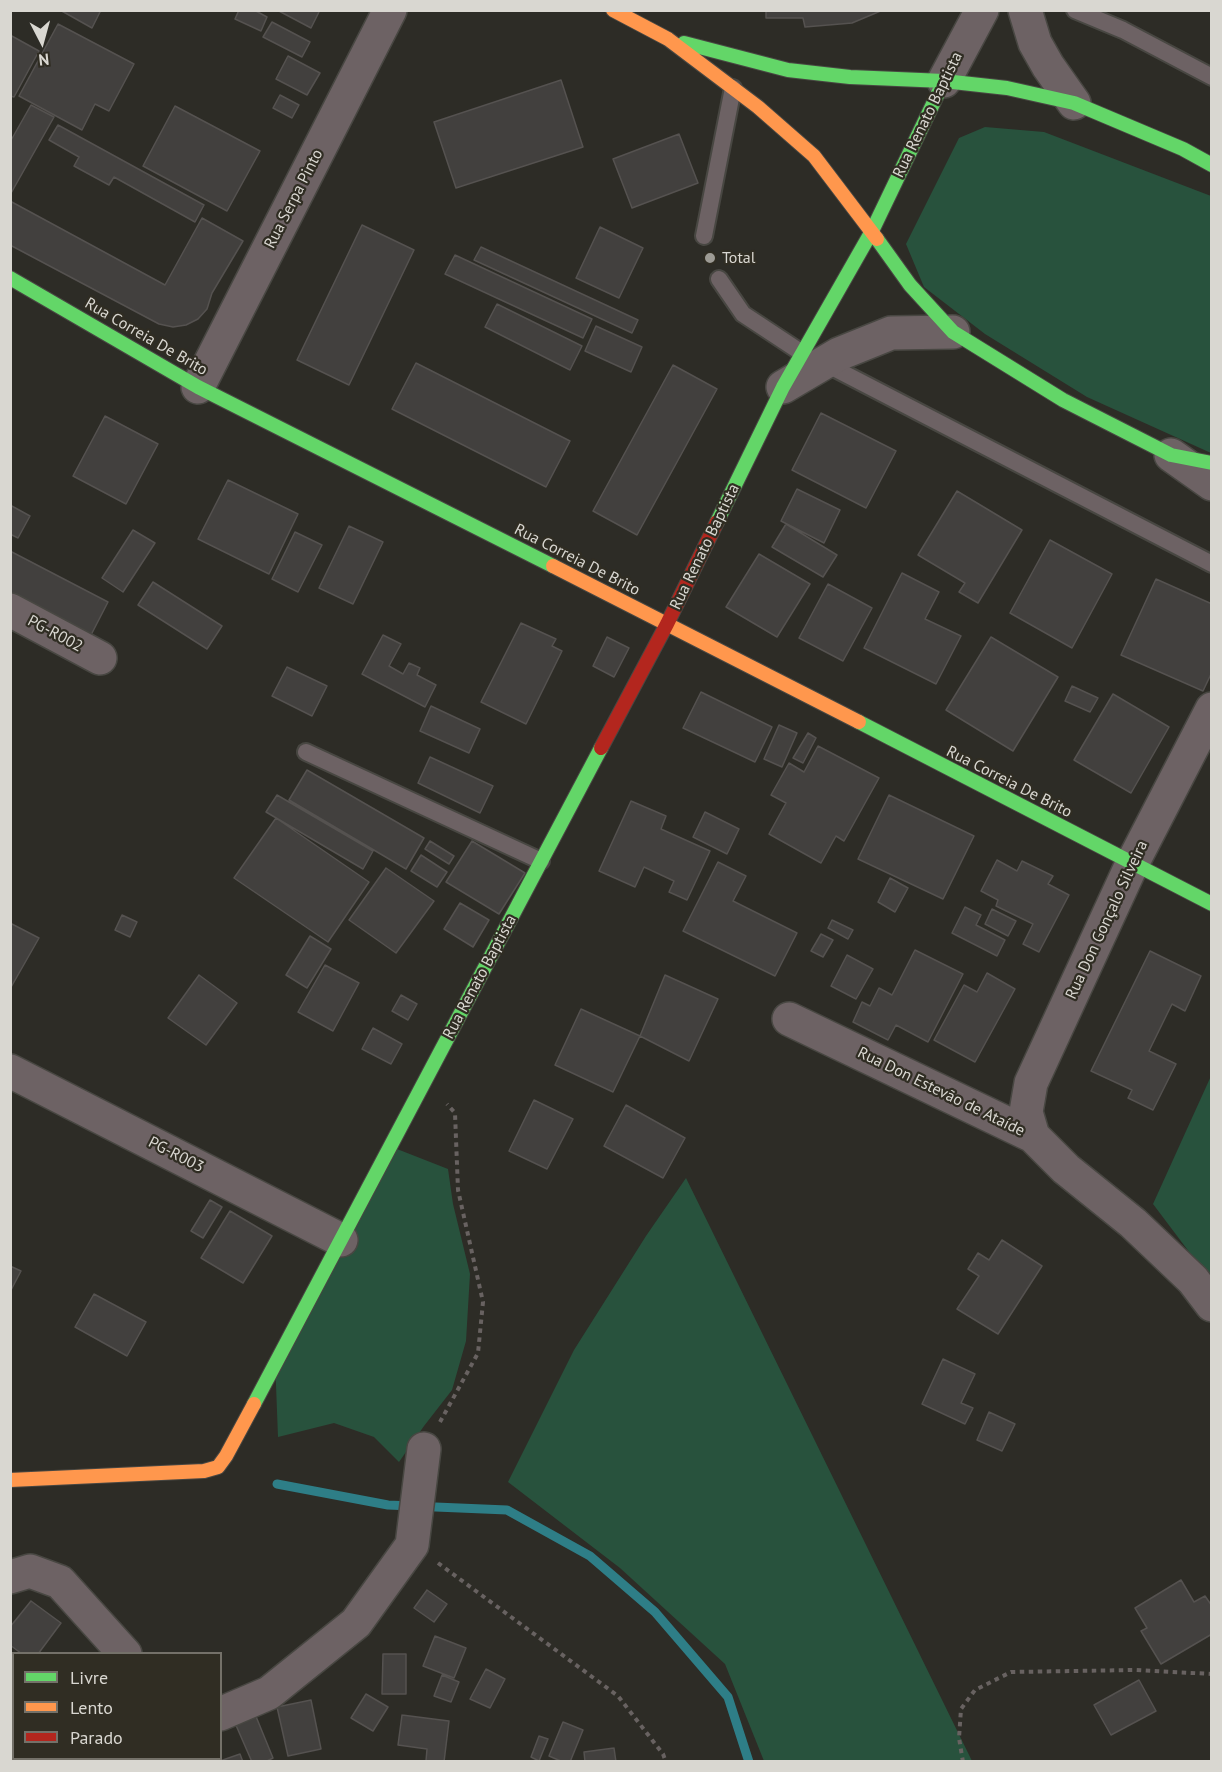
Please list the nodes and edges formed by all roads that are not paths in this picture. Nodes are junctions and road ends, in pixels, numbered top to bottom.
1 (390, 10) edge
2 (613, 10) edge
3 (982, 10) edge
4 (1024, 10) edge
5 (1075, 10) edge
6 (668, 39) junction
7 (1212, 77) edge
8 (944, 81) junction
9 (733, 88) junction
10 (1074, 103) junction
11 (1212, 165) edge
12 (872, 231) junction
13 (704, 236) dead end
14 (10, 278) edge
15 (719, 279) dead end
16 (953, 332) junction
17 (813, 358) junction
18 (198, 387) junction
19 (783, 387) joint
20 (1172, 455) junction
21 (1212, 463) edge
22 (1212, 484) edge
23 (1212, 564) edge
24 (10, 610) edge
25 (667, 624) junction
26 (100, 658) dead end
27 (1212, 709) edge
28 (306, 752) dead end
29 (541, 861) junction
30 (1132, 864) junction
31 (1212, 904) edge
32 (789, 1019) dead end
33 (10, 1071) edge
34 (1033, 1137) junction
35 (340, 1240) junction
36 (1212, 1305) edge
37 (424, 1449) road end
38 (10, 1480) edge
39 (10, 1577) edge
40 (124, 1652) edge
41 (222, 1713) edge

1 - 18 street, Rua Serpa Pinto
2 - 6 street
3 - 8 street, Rua Renato Baptista
4 - 10 street
5 - 7 lane
6 - 8 street
6 - 9 street
8 - 10 street
8 - 12 street, Rua Renato Baptista
9 - 12 street
9 - 13 lane
10 - 11 street
12 - 16 street
12 - 17 street, Rua Renato Baptista
14 - 18 street, Rua Correia De Brito
15 - 17 lane
16 - 17 street
16 - 20 street
17 - 19 street
17 - 23 lane
18 - 25 street, Rua Correia De Brito
19 - 25 street, Rua Renato Baptista
20 - 21 street
20 - 22 street
24 - 26 street, PG-R002
25 - 29 street, Rua Renato Baptista
25 - 30 street, Rua Correia De Brito
27 - 30 street, Rua Don Gonçalo Silveira
28 - 29 lane
29 - 35 street, Rua Renato Baptista
30 - 31 street, Rua Correia De Brito
30 - 34 street, Rua Don Gonçalo Silveira
32 - 34 street, Rua Don Estevão de Ataíde
33 - 35 street, PG-R003
34 - 36 street, Rua Don Estevão de Ataíde
35 - 38 street, Rua Renato Baptista
37 - 41 street
39 - 40 street

